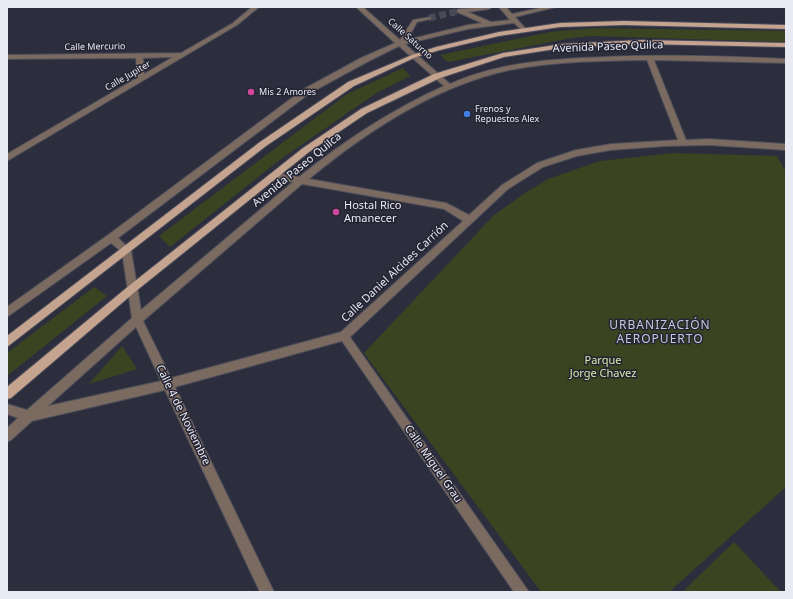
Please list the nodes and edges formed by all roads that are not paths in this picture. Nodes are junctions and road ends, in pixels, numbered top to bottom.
1 (256, 7) edge
2 (359, 7) edge
3 (489, 7) edge
4 (502, 7) edge
5 (553, 7) edge
6 (462, 10) edge
7 (429, 18) tunnel mouth
8 (513, 19) junction
9 (491, 25) junction
10 (786, 27) edge
11 (523, 29) junction
12 (401, 43) junction
13 (786, 45) edge
14 (140, 55) junction
15 (183, 55) junction
16 (414, 56) junction
17 (649, 57) junction
18 (8, 58) edge
19 (786, 61) edge
20 (437, 76) junction
21 (141, 79) junction
22 (448, 86) junction
23 (683, 143) junction
24 (785, 148) edge
25 (7, 158) edge
26 (274, 176) junction
27 (300, 181) junction
28 (469, 220) junction
29 (111, 238) junction
30 (126, 250) junction
31 (133, 288) junction
32 (7, 312) edge
33 (137, 319) junction
34 (344, 336) junction
35 (7, 342) edge
36 (168, 384) junction
37 (7, 394) edge
38 (7, 408) edge
39 (29, 416) junction
40 (7, 436) edge
41 (268, 592) edge
42 (522, 592) edge

1 - 15 street, Calle Jupiter
2 - 12 street, Calle Saturno
3 - 6 street
4 - 8 street
5 - 8 street
6 - 9 street
7 - 12 street
8 - 9 street
8 - 11 street
9 - 12 street
10 - 11 main road, Avenida Paseo Quilca
11 - 16 main road, Avenida Paseo Quilca
12 - 16 street, Calle Saturno
12 - 29 street
13 - 20 main road, Avenida Paseo Quilca
14 - 15 street, Calle Mercurio
14 - 18 street, Calle Mercurio
14 - 21 street
15 - 21 street, Calle Jupiter
16 - 20 street, Calle Saturno
16 - 30 main road, Avenida Paseo Quilca
17 - 19 street, Avenida Paseo Quilca
17 - 22 street, Avenida Paseo Quilca
17 - 23 street
20 - 22 street, Calle Saturno
20 - 26 main road, Avenida Paseo Quilca
21 - 25 street, Calle Jupiter
22 - 27 street, Avenida Paseo Quilca
23 - 24 street, Calle Daniel Alcides Carrión
23 - 28 street, Calle Daniel Alcides Carrión
26 - 27 street
26 - 31 main road, Avenida Paseo Quilca
27 - 28 street
27 - 33 street, Avenida Paseo Quilca
28 - 34 street, Calle Daniel Alcides Carrión
29 - 30 street
29 - 32 street
30 - 31 street, Calle 4 de Noviembre
30 - 35 main road, Avenida Paseo Quilca
31 - 33 street, Calle 4 de Noviembre
31 - 37 main road, Avenida Paseo Quilca
33 - 36 street, Calle 4 de Noviembre
33 - 39 street, Avenida Paseo Quilca
34 - 36 street, Calle Daniel Alcides Carrión
34 - 42 street, Calle Miguel Grau
36 - 39 street, Calle Daniel Alcides Carrión
36 - 41 street, Calle 4 de Noviembre
38 - 39 street
39 - 40 street, Avenida Paseo Quilca

